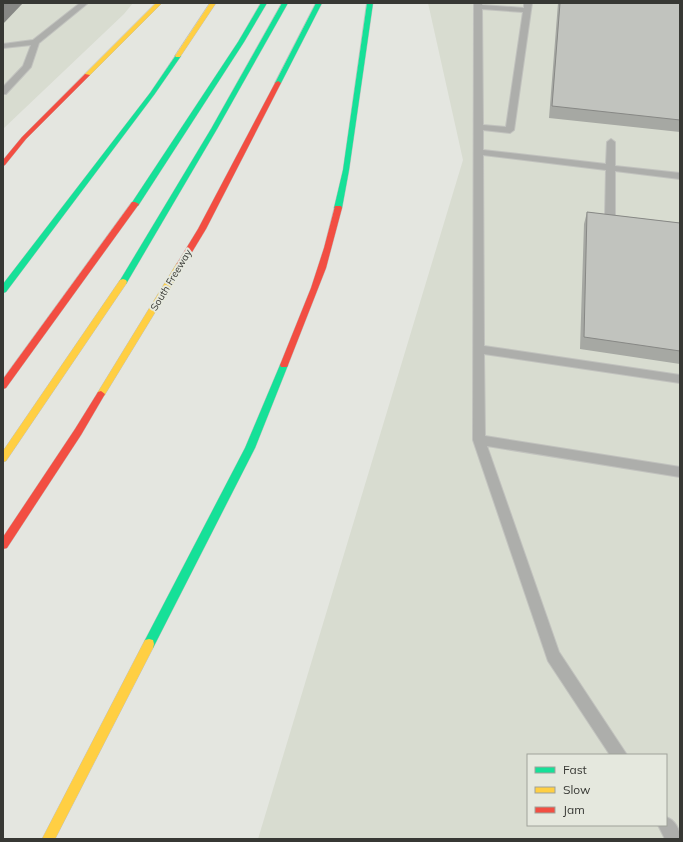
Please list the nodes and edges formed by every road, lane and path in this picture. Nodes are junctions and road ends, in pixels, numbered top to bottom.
1 (84, 3) edge
2 (158, 3) edge
3 (213, 3) edge
4 (264, 3) edge
5 (285, 3) edge
6 (319, 3) edge
7 (370, 3) edge
8 (478, 5) edge
9 (527, 7) edge
10 (36, 42) junction
11 (3, 46) edge
12 (3, 92) edge
13 (480, 127) junction
14 (611, 142) dead end
15 (479, 152) junction
16 (3, 164) edge
17 (610, 168) junction
18 (680, 176) edge
19 (610, 217) edge
20 (3, 290) edge
21 (478, 349) junction
22 (680, 379) edge
23 (3, 386) edge
24 (479, 440) junction
25 (3, 458) edge
26 (680, 472) edge
27 (3, 545) edge
28 (618, 754) edge
29 (667, 826) edge
30 (48, 839) edge
31 (675, 839) edge

1 - 10 lane
2 - 16 highway
3 - 20 highway
4 - 23 highway
5 - 25 highway
6 - 27 highway, South Freeway
7 - 30 highway
8 - 9 lane
8 - 13 lane
9 - 13 lane
10 - 11 lane
10 - 12 lane
13 - 15 lane
14 - 17 lane
15 - 17 lane
15 - 21 lane
17 - 18 lane
17 - 19 lane
21 - 22 lane
21 - 24 lane
24 - 26 lane
24 - 28 lane
29 - 31 lane

